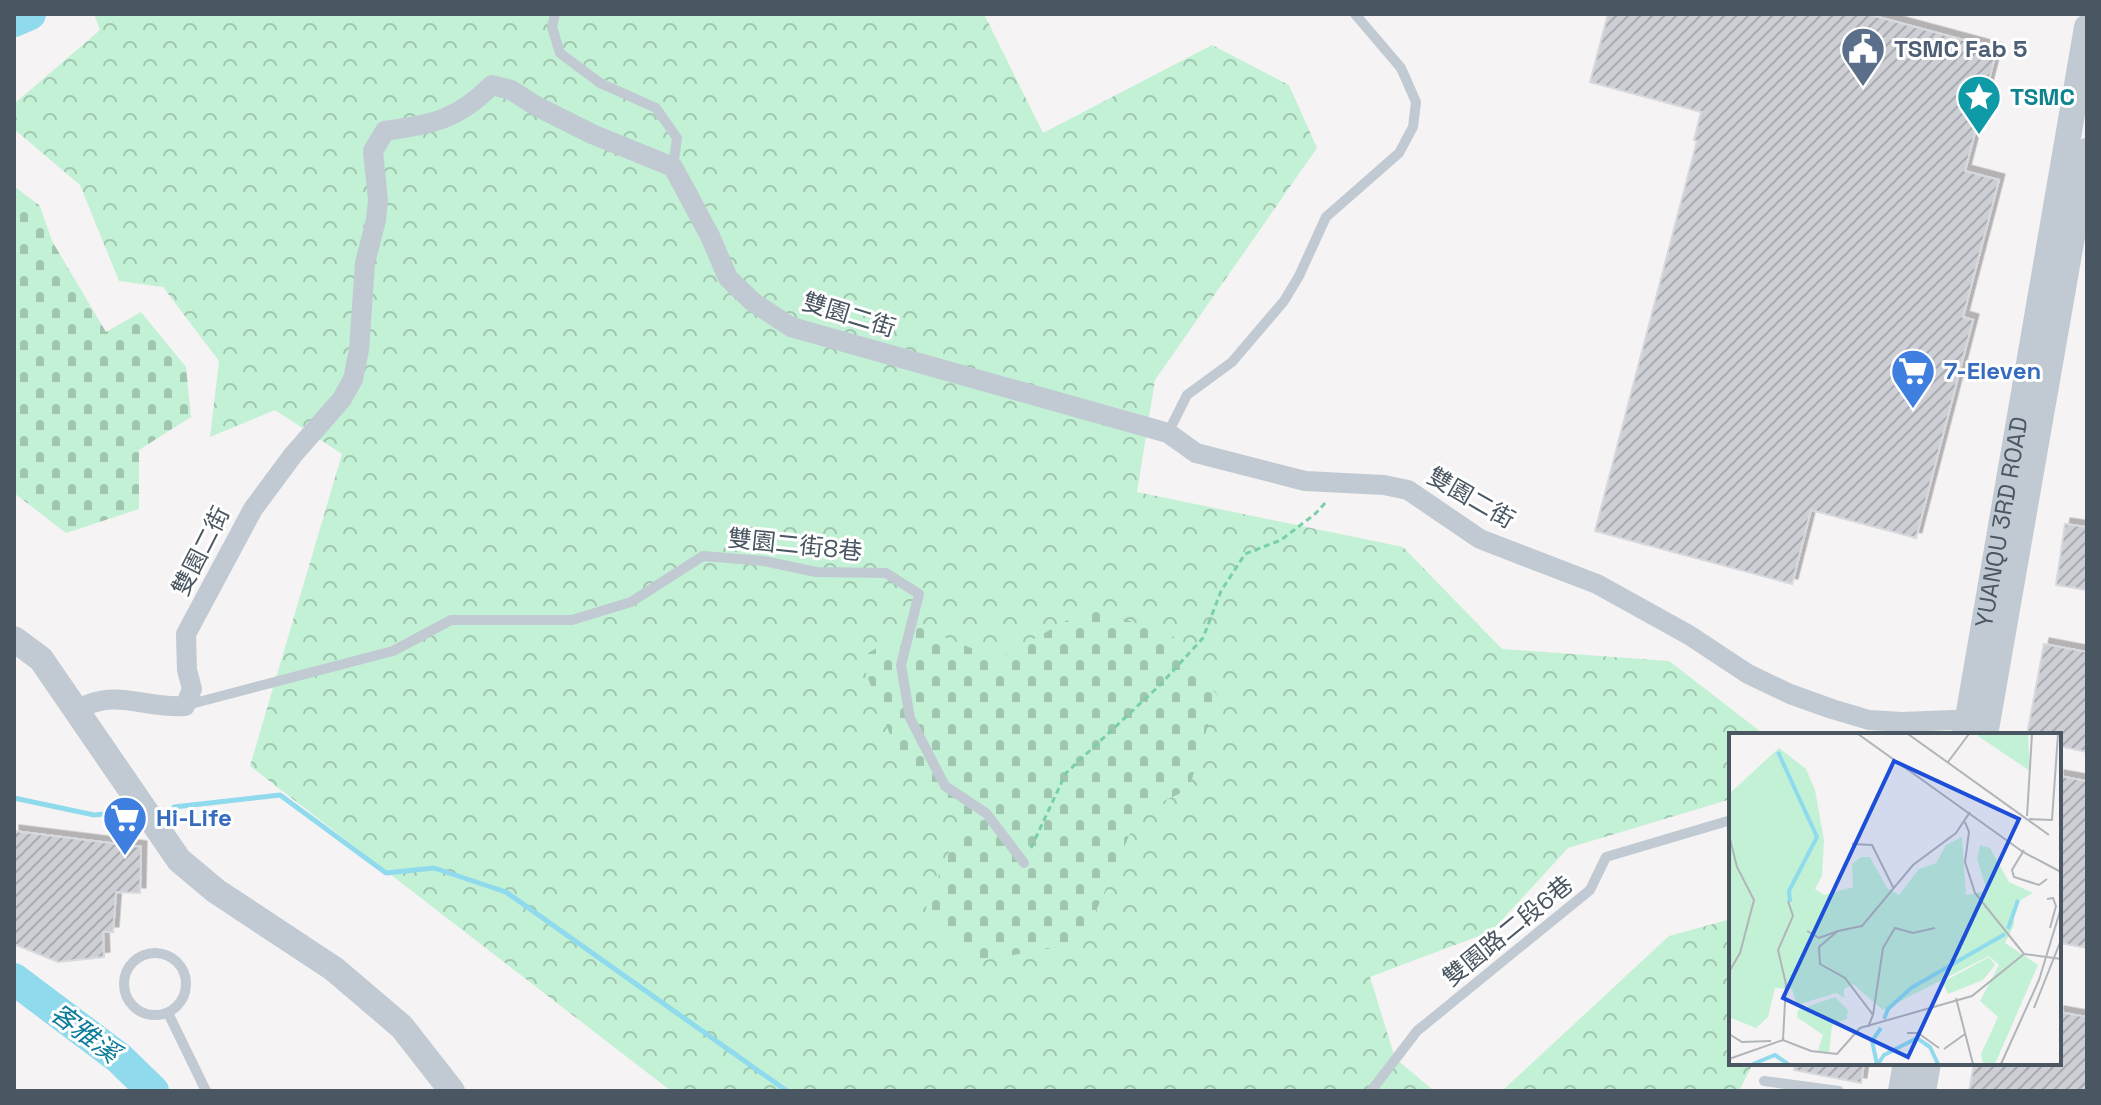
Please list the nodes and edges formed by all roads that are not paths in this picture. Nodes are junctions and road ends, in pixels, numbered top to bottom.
1 (555, 14) edge
2 (1355, 14) edge
3 (2087, 27) edge
4 (2087, 151) edge
5 (673, 167) junction
6 (1168, 433) junction
7 (14, 639) edge
8 (185, 706) junction
9 (76, 710) junction
10 (1899, 729) edge
11 (1976, 730) edge
12 (1729, 821) edge
13 (1024, 863) road end
14 (168, 1013) junction
15 (1906, 1065) edge
16 (1928, 1065) edge
17 (1764, 1081) dead end
18 (206, 1091) edge
19 (452, 1091) edge
20 (1371, 1091) edge
21 (1839, 1091) edge
22 (1901, 1091) edge
23 (1923, 1091) edge

1 - 5 lane
2 - 6 lane
3 - 11 street, YUANQU 3RD ROAD
4 - 11 street, YUANQU 3RD ROAD
5 - 6 street, 雙園二街
5 - 8 street, 雙園二街
6 - 10 street, 雙園二街
7 - 9 street
8 - 9 street
8 - 13 lane, 雙園二街8巷
9 - 19 street
10 - 11 street, 雙園二街
12 - 20 lane, 雙園路二段6巷
14 - 14 lane
14 - 18 lane
15 - 22 street
16 - 23 street
17 - 21 lane

